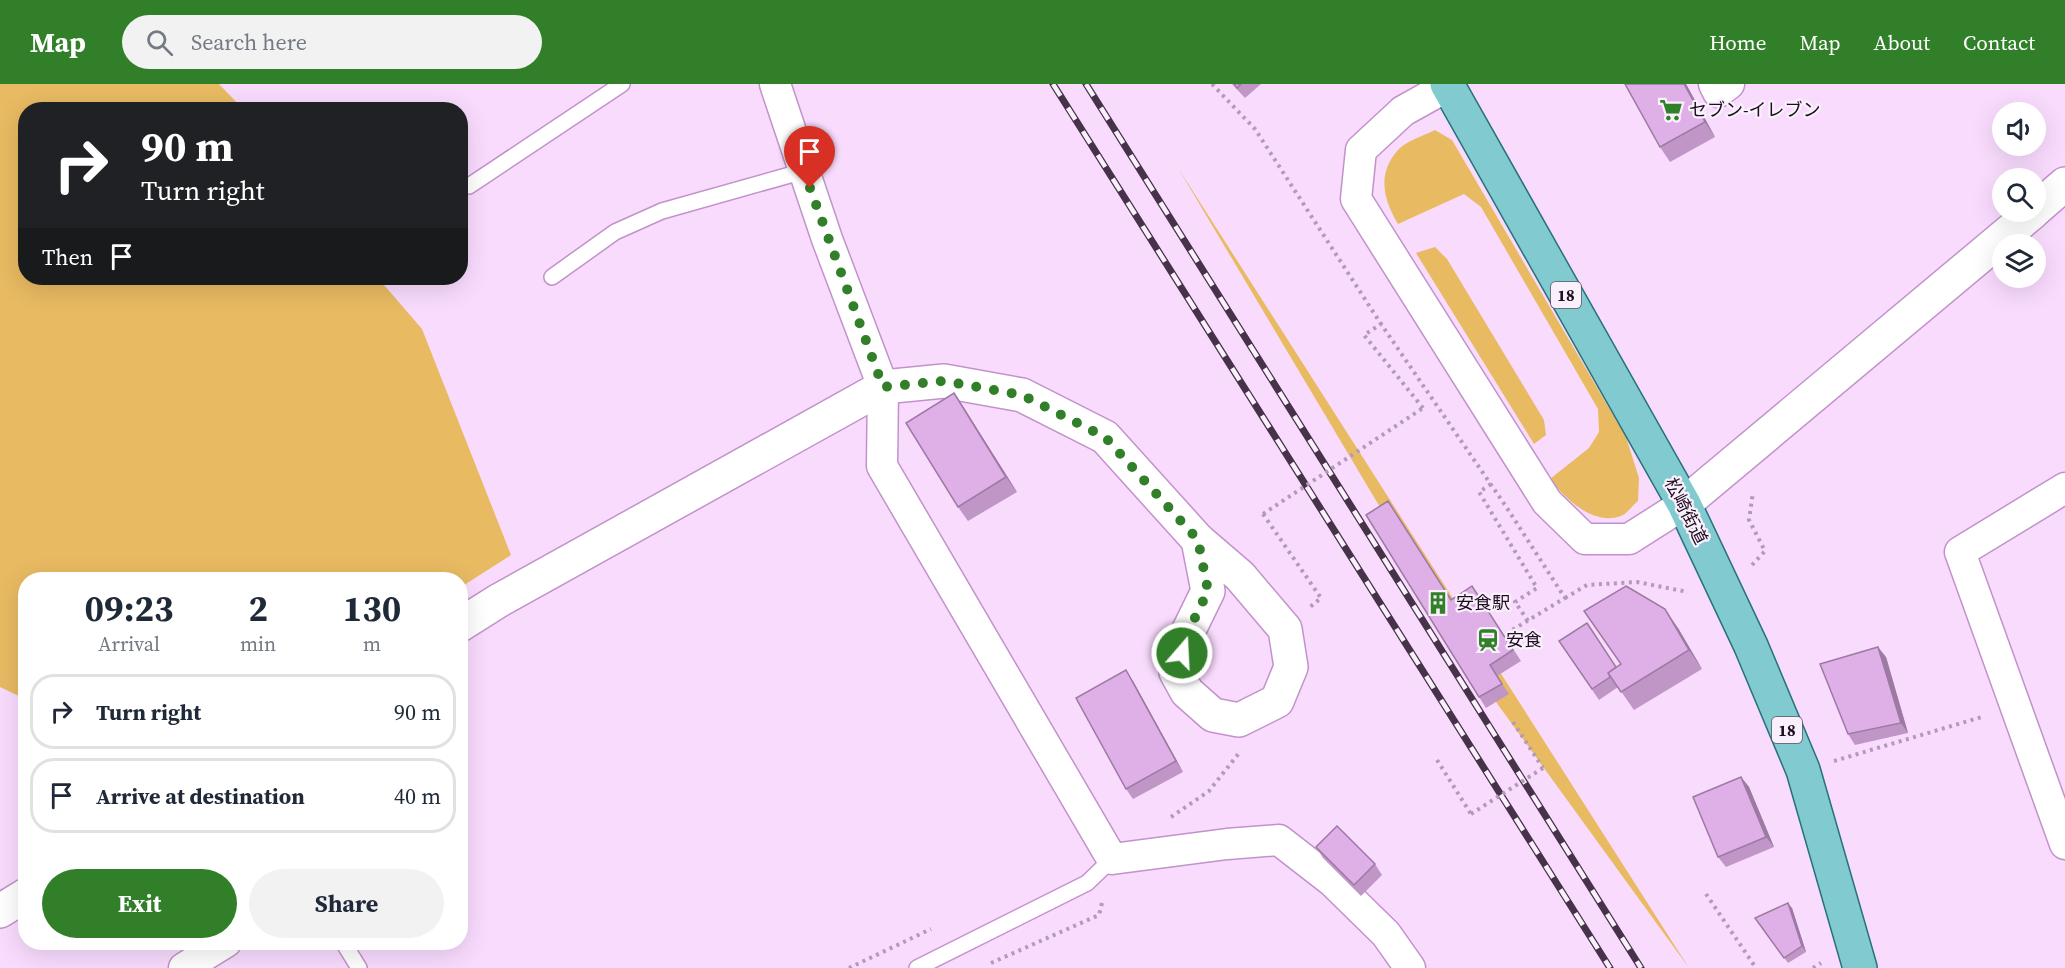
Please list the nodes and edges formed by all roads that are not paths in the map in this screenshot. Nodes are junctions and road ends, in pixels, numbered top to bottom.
1 (622, 84) edge
2 (775, 84) edge
3 (1714, 84) edge
4 (1730, 84) edge
5 (1447, 85) edge
6 (804, 171) junction
7 (2065, 184) edge
8 (469, 186) dead end
9 (2046, 200) edge
10 (2020, 222) edge
11 (552, 277) dead end
12 (883, 387) junction
13 (2065, 489) edge
14 (1684, 504) junction
15 (1198, 540) junction
16 (468, 620) edge
17 (2065, 844) edge
18 (1112, 859) junction
19 (18, 900) edge
20 (0, 911) edge
21 (213, 950) edge
22 (348, 950) edge
23 (184, 968) edge
24 (359, 968) edge
25 (917, 968) edge
26 (1410, 968) edge
27 (1860, 968) edge

1 - 8 lane
2 - 6 street
3 - 4 street
5 - 14 main road, 松崎街道 / 18
5 - 14 street
6 - 11 lane
6 - 12 street
7 - 9 street
10 - 14 street
12 - 15 street
12 - 16 street
12 - 18 street
13 - 17 street
14 - 27 main road, 松崎街道 / 18
15 - 15 street
18 - 25 lane
18 - 26 street
19 - 20 street
21 - 23 street
22 - 24 lane

